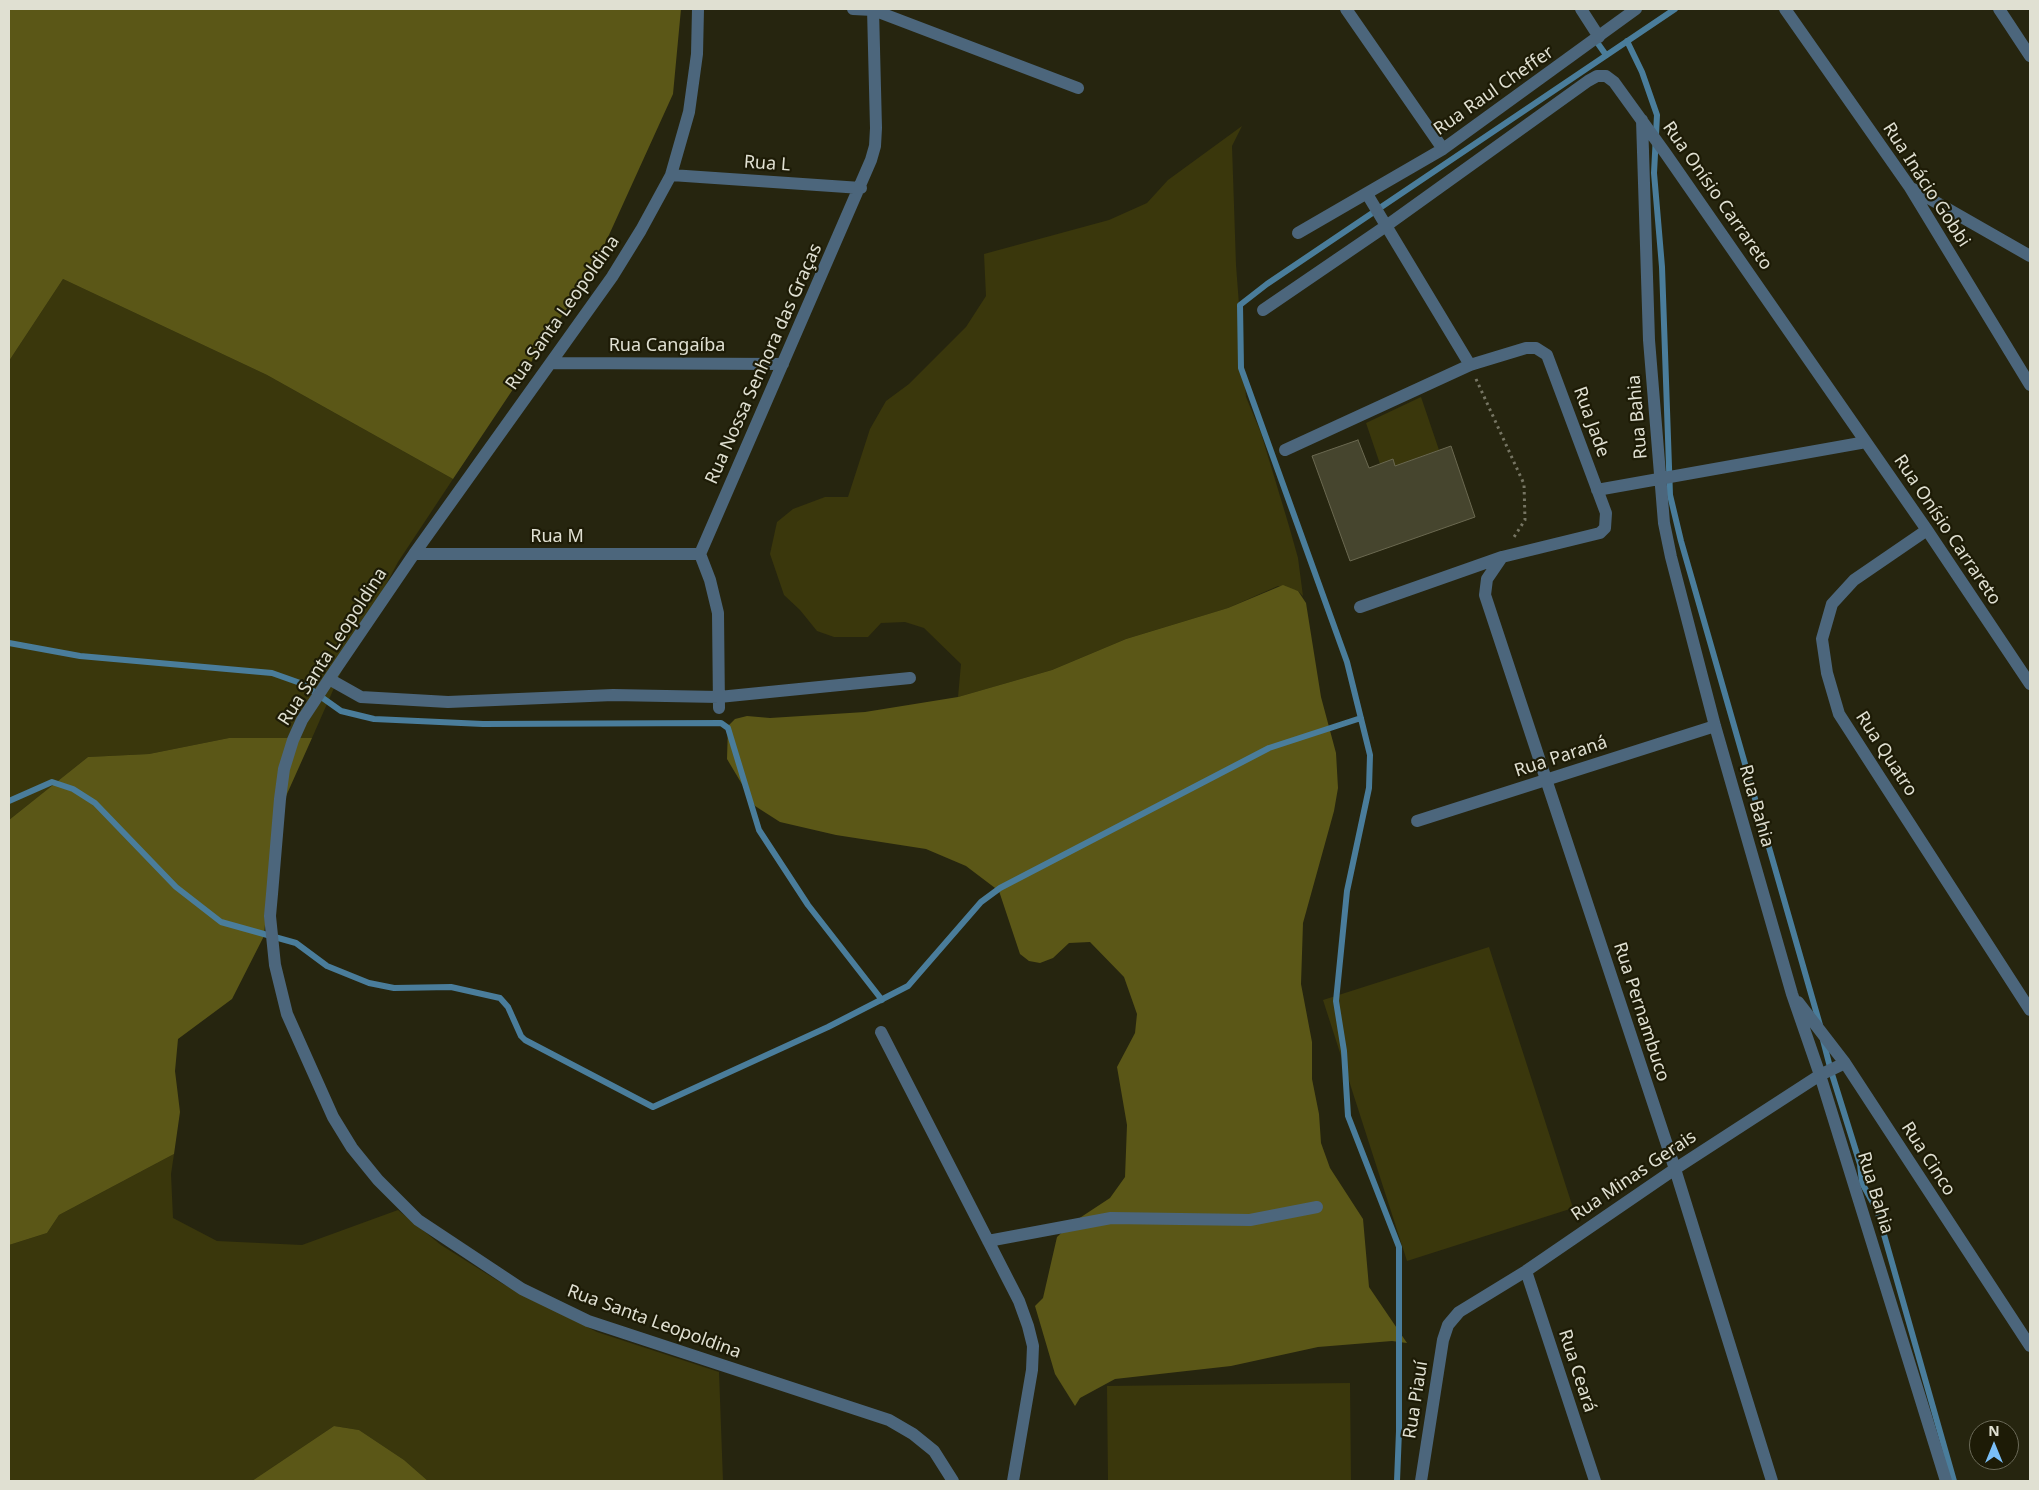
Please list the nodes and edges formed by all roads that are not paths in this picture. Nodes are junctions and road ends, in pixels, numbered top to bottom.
1 (698, 9) edge
2 (853, 9) edge
3 (873, 9) edge
4 (1346, 9) edge
5 (1581, 9) edge
6 (1636, 9) edge
7 (1785, 9) edge
8 (1999, 9) edge
9 (1599, 37) junction
10 (2030, 56) edge
11 (1078, 88) dead end
12 (1644, 122) junction
13 (1443, 149) junction
14 (671, 175) junction
15 (1909, 186) junction
16 (861, 188) junction
17 (1367, 194) junction
18 (1386, 226) junction
19 (1298, 233) dead end
20 (2030, 256) edge
21 (1262, 310) dead end
22 (551, 363) junction
23 (783, 364) junction
24 (1470, 365) junction
25 (2030, 385) edge
26 (1866, 442) junction
27 (1285, 450) dead end
28 (1660, 479) junction
29 (1597, 490) junction
30 (1927, 530) junction
31 (414, 554) junction
32 (700, 554) junction
33 (1502, 557) junction
34 (1360, 607) dead end
35 (910, 678) dead end
36 (329, 679) junction
37 (2030, 684) edge
38 (720, 702) junction
39 (1715, 726) junction
40 (1546, 780) junction
41 (1417, 821) dead end
42 (1792, 994) junction
43 (2030, 1010) edge
44 (880, 1032) dead end
45 (1845, 1063) junction
46 (1820, 1075) junction
47 (1675, 1169) junction
48 (1317, 1207) dead end
49 (988, 1241) junction
50 (1526, 1272) junction
51 (1448, 1325) joint
52 (2030, 1346) edge
53 (953, 1481) edge
54 (1013, 1481) edge
55 (1421, 1481) edge
56 (1594, 1481) edge
57 (1772, 1481) edge
58 (1946, 1481) edge

1 - 14 street, Rua Santa Leopoldina
2 - 3 street
3 - 11 street
3 - 16 street, Rua Nossa Senhora das Graças
4 - 13 street
5 - 9 street
6 - 9 street, Rua Raul Cheffer
7 - 15 street, Rua Inácio Gobbi
8 - 10 street
9 - 13 street, Rua Raul Cheffer
12 - 18 street, Rua Onísio Carrareto
12 - 26 street, Rua Onísio Carrareto
12 - 28 street, Rua Bahia
13 - 17 street, Rua Raul Cheffer
14 - 16 street, Rua L
14 - 22 street, Rua Santa Leopoldina
15 - 20 street
15 - 25 street, Rua Inácio Gobbi
16 - 23 street, Rua Nossa Senhora das Graças
17 - 18 street
17 - 19 street, Rua Raul Cheffer
18 - 21 street, Rua Onísio Carrareto
18 - 24 street
22 - 23 street, Rua Cangaíba
22 - 31 street, Rua Santa Leopoldina
23 - 32 street, Rua Nossa Senhora das Graças
24 - 27 street, Rua Jade
24 - 29 street, Rua Jade
26 - 28 street
26 - 30 street, Rua Onísio Carrareto
28 - 29 street
28 - 39 street, Rua Bahia
29 - 33 street, Rua Jade
30 - 37 street, Rua Onísio Carrareto
30 - 43 street, Rua Quatro
31 - 32 street, Rua M
31 - 36 street, Rua Santa Leopoldina
32 - 38 street
33 - 34 street, Rua Jade
33 - 40 street, Rua Pernambuco
35 - 38 street
36 - 38 street
36 - 53 street, Rua Santa Leopoldina
39 - 40 street, Rua Paraná
39 - 42 street, Rua Bahia
40 - 41 street, Rua Paraná
40 - 47 street, Rua Pernambuco
42 - 45 street, Rua Cinco
42 - 46 street, Rua Bahia
44 - 49 street
45 - 46 street, Rua Minas Gerais
45 - 52 street, Rua Cinco
46 - 47 street, Rua Minas Gerais
46 - 58 street, Rua Bahia
47 - 50 street, Rua Minas Gerais
47 - 57 street, Rua Pernambuco
48 - 49 street
49 - 54 street
50 - 51 street, Rua Minas Gerais
50 - 56 street, Rua Ceará
51 - 55 street, Rua Piauí

